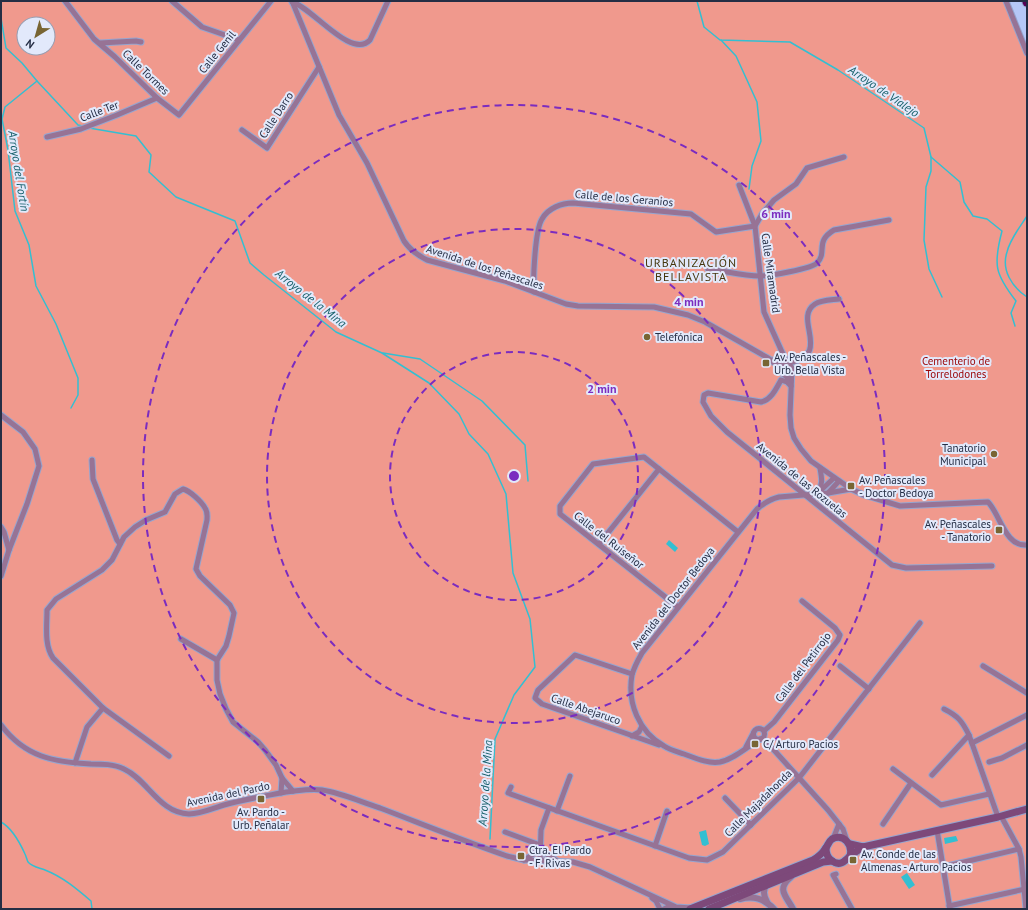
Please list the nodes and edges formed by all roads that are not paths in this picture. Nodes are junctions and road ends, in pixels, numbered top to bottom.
1 (65, 1) edge
2 (172, 1) edge
3 (271, 1) edge
4 (292, 1) edge
5 (388, 1) edge
6 (1006, 1) edge
7 (239, 40) junction
8 (141, 42) dead end
9 (100, 43) junction
10 (1027, 54) edge
11 (319, 67) junction
12 (157, 98) junction
13 (179, 115) joint
14 (242, 130) dead end
15 (47, 137) dead end
16 (844, 157) dead end
17 (739, 185) dead end
18 (889, 220) dead end
19 (754, 226) junction
20 (708, 269) dead end
21 (760, 276) junction
22 (534, 292) junction
23 (839, 299) dead end
24 (797, 362) junction
25 (785, 365) junction
26 (792, 370) junction
27 (785, 375) junction
28 (781, 380) junction
29 (791, 383) junction
30 (1, 415) edge
31 (92, 460) dead end
32 (820, 468) junction
33 (659, 469) junction
34 (836, 479) junction
35 (851, 489) junction
36 (818, 493) junction
37 (828, 493) junction
38 (805, 496) junction
39 (1, 527) edge
40 (738, 532) junction
41 (120, 544) junction
42 (599, 544) junction
43 (1027, 545) edge
44 (9, 550) junction
45 (992, 566) dead end
46 (1, 576) edge
47 (802, 601) dead end
48 (678, 607) junction
49 (920, 623) dead end
50 (181, 640) dead end
51 (217, 660) junction
52 (840, 666) dead end
53 (983, 666) dead end
54 (632, 674) junction
55 (869, 689) junction
56 (1027, 693) edge
57 (103, 708) junction
58 (944, 709) dead end
59 (1027, 715) edge
60 (1, 725) edge
61 (642, 726) junction
62 (764, 731) junction
63 (754, 732) junction
64 (969, 734) junction
65 (632, 736) junction
66 (761, 738) junction
67 (972, 742) junction
68 (664, 747) junction
69 (1027, 747) edge
70 (745, 748) junction
71 (169, 756) dead end
72 (989, 762) dead end
73 (75, 763) junction
74 (893, 769) dead end
75 (932, 775) dead end
76 (570, 776) dead end
77 (282, 778) junction
78 (798, 778) junction
79 (911, 783) junction
80 (511, 787) dead end
81 (293, 791) junction
82 (281, 793) junction
83 (989, 794) junction
84 (725, 798) dead end
85 (549, 808) junction
86 (1027, 809) edge
87 (557, 811) junction
88 (668, 811) dead end
89 (1000, 816) junction
90 (839, 824) junction
91 (883, 824) dead end
92 (750, 825) junction
93 (937, 830) junction
94 (505, 832) dead end
95 (833, 839) junction
96 (848, 842) junction
97 (655, 846) junction
98 (540, 847) junction
99 (863, 847) junction
100 (826, 848) junction
101 (1019, 849) junction
102 (850, 856) junction
103 (524, 860) junction
104 (540, 861) junction
105 (557, 861) junction
106 (832, 861) junction
107 (805, 864) junction
108 (943, 867) junction
109 (795, 874) junction
110 (836, 874) dead end
111 (766, 885) junction
112 (1025, 889) junction
113 (647, 894) junction
114 (768, 903) junction
115 (676, 907) junction
116 (710, 908) edge
117 (949, 908) edge
118 (661, 909) edge
119 (691, 909) edge
120 (774, 909) edge
121 (793, 909) edge
122 (852, 909) edge
123 (1026, 909) edge

1 - 9 street, Calle Tormes
2 - 7 street
3 - 7 street, Calle Genil
4 - 5 street
4 - 11 street, Avenida de los Peñascales
6 - 10 street
7 - 13 street, Calle Genil
8 - 9 street, Calle Tormes
9 - 12 street, Calle Tormes
11 - 14 street, Calle Darro
11 - 22 street, Avenida de los Peñascales
12 - 13 street, Calle Tormes
12 - 15 street, Calle Ter
16 - 19 street
17 - 19 street, Calle Miramadrid
18 - 21 street
19 - 21 street, Calle Miramadrid
19 - 22 street, Calle de los Geranios
20 - 21 street
21 - 25 street, Calle Miramadrid
22 - 25 street, Avenida de los Peñascales
23 - 24 street
24 - 25 street
24 - 26 street
25 - 26 street
25 - 27 street
26 - 27 street
26 - 29 street
27 - 28 street, Avenida de las Rozuelas
27 - 29 street
28 - 29 street
28 - 38 street, Avenida de las Rozuelas
29 - 32 street
30 - 44 street
31 - 41 street
32 - 34 street
32 - 36 street
33 - 40 street, Calle del Ruiseñor
33 - 42 street
33 - 42 street, Calle del Ruiseñor
34 - 35 street
34 - 36 street, Avenida del Doctor Bedoya
34 - 37 street
35 - 37 street, Avenida del Doctor Bedoya
35 - 43 street
36 - 37 street, Avenida del Doctor Bedoya
36 - 38 street, Avenida del Doctor Bedoya
38 - 40 street, Avenida del Doctor Bedoya
38 - 45 street, Avenida de las Rozuelas
39 - 44 street
40 - 48 street, Avenida del Doctor Bedoya
41 - 51 street
41 - 57 street
42 - 48 street, Calle del Ruiseñor
44 - 46 street
47 - 62 street, Calle del Petirrojo
48 - 54 street, Avenida del Doctor Bedoya
49 - 55 street, Calle Majadahonda
50 - 51 street
51 - 77 street
52 - 55 street
53 - 56 street
54 - 61 street, Avenida del Doctor Bedoya
54 - 65 street, Calle Abejaruco
55 - 78 street, Calle Majadahonda
57 - 71 street
57 - 73 street
58 - 64 street
59 - 67 street
60 - 73 street, Avenida del Pardo
61 - 65 street, Calle Abejaruco
61 - 68 street, Avenida del Doctor Bedoya
62 - 63 street
62 - 66 street
63 - 66 street
63 - 70 street, Avenida del Doctor Bedoya
64 - 67 street
64 - 75 street
65 - 68 street, Calle Abejaruco
66 - 70 street, Avenida del Doctor Bedoya
66 - 78 street
67 - 83 street
68 - 70 street, Avenida del Doctor Bedoya
69 - 72 street
73 - 82 street, Avenida del Pardo
74 - 79 street
76 - 87 street
77 - 81 street
77 - 82 street
78 - 90 street
78 - 92 street, Calle Majadahonda
79 - 83 street
79 - 91 street
80 - 85 street, Calle Majadahonda
81 - 82 street, Avenida del Pardo
81 - 103 street, Avenida del Pardo
83 - 89 street
84 - 92 street
85 - 87 street, Calle Majadahonda
85 - 98 street
86 - 89 main road
87 - 97 street, Calle Majadahonda
88 - 97 street
89 - 93 main road
89 - 101 street
90 - 95 street
90 - 96 street
92 - 97 street, Calle Majadahonda
93 - 99 main road
93 - 108 street
94 - 98 street, Avenida del Pardo
95 - 96 main road
95 - 100 main road
96 - 99 main road
96 - 102 main road
98 - 103 street
98 - 104 street
98 - 105 street, Avenida del Pardo
99 - 102 main road
100 - 106 main road
100 - 107 main road
101 - 108 street
101 - 112 street
102 - 106 main road
103 - 104 street, Avenida del Pardo
104 - 105 street, Avenida del Pardo
105 - 113 street, Avenida del Pardo
106 - 109 main road
107 - 111 street
107 - 119 main road
108 - 117 street
109 - 111 main road
109 - 121 street
110 - 122 street
111 - 114 street
111 - 116 main road
112 - 117 street
112 - 123 street
113 - 115 street, Avenida del Pardo
113 - 118 street
114 - 116 street
114 - 120 street
115 - 118 street
115 - 119 street

